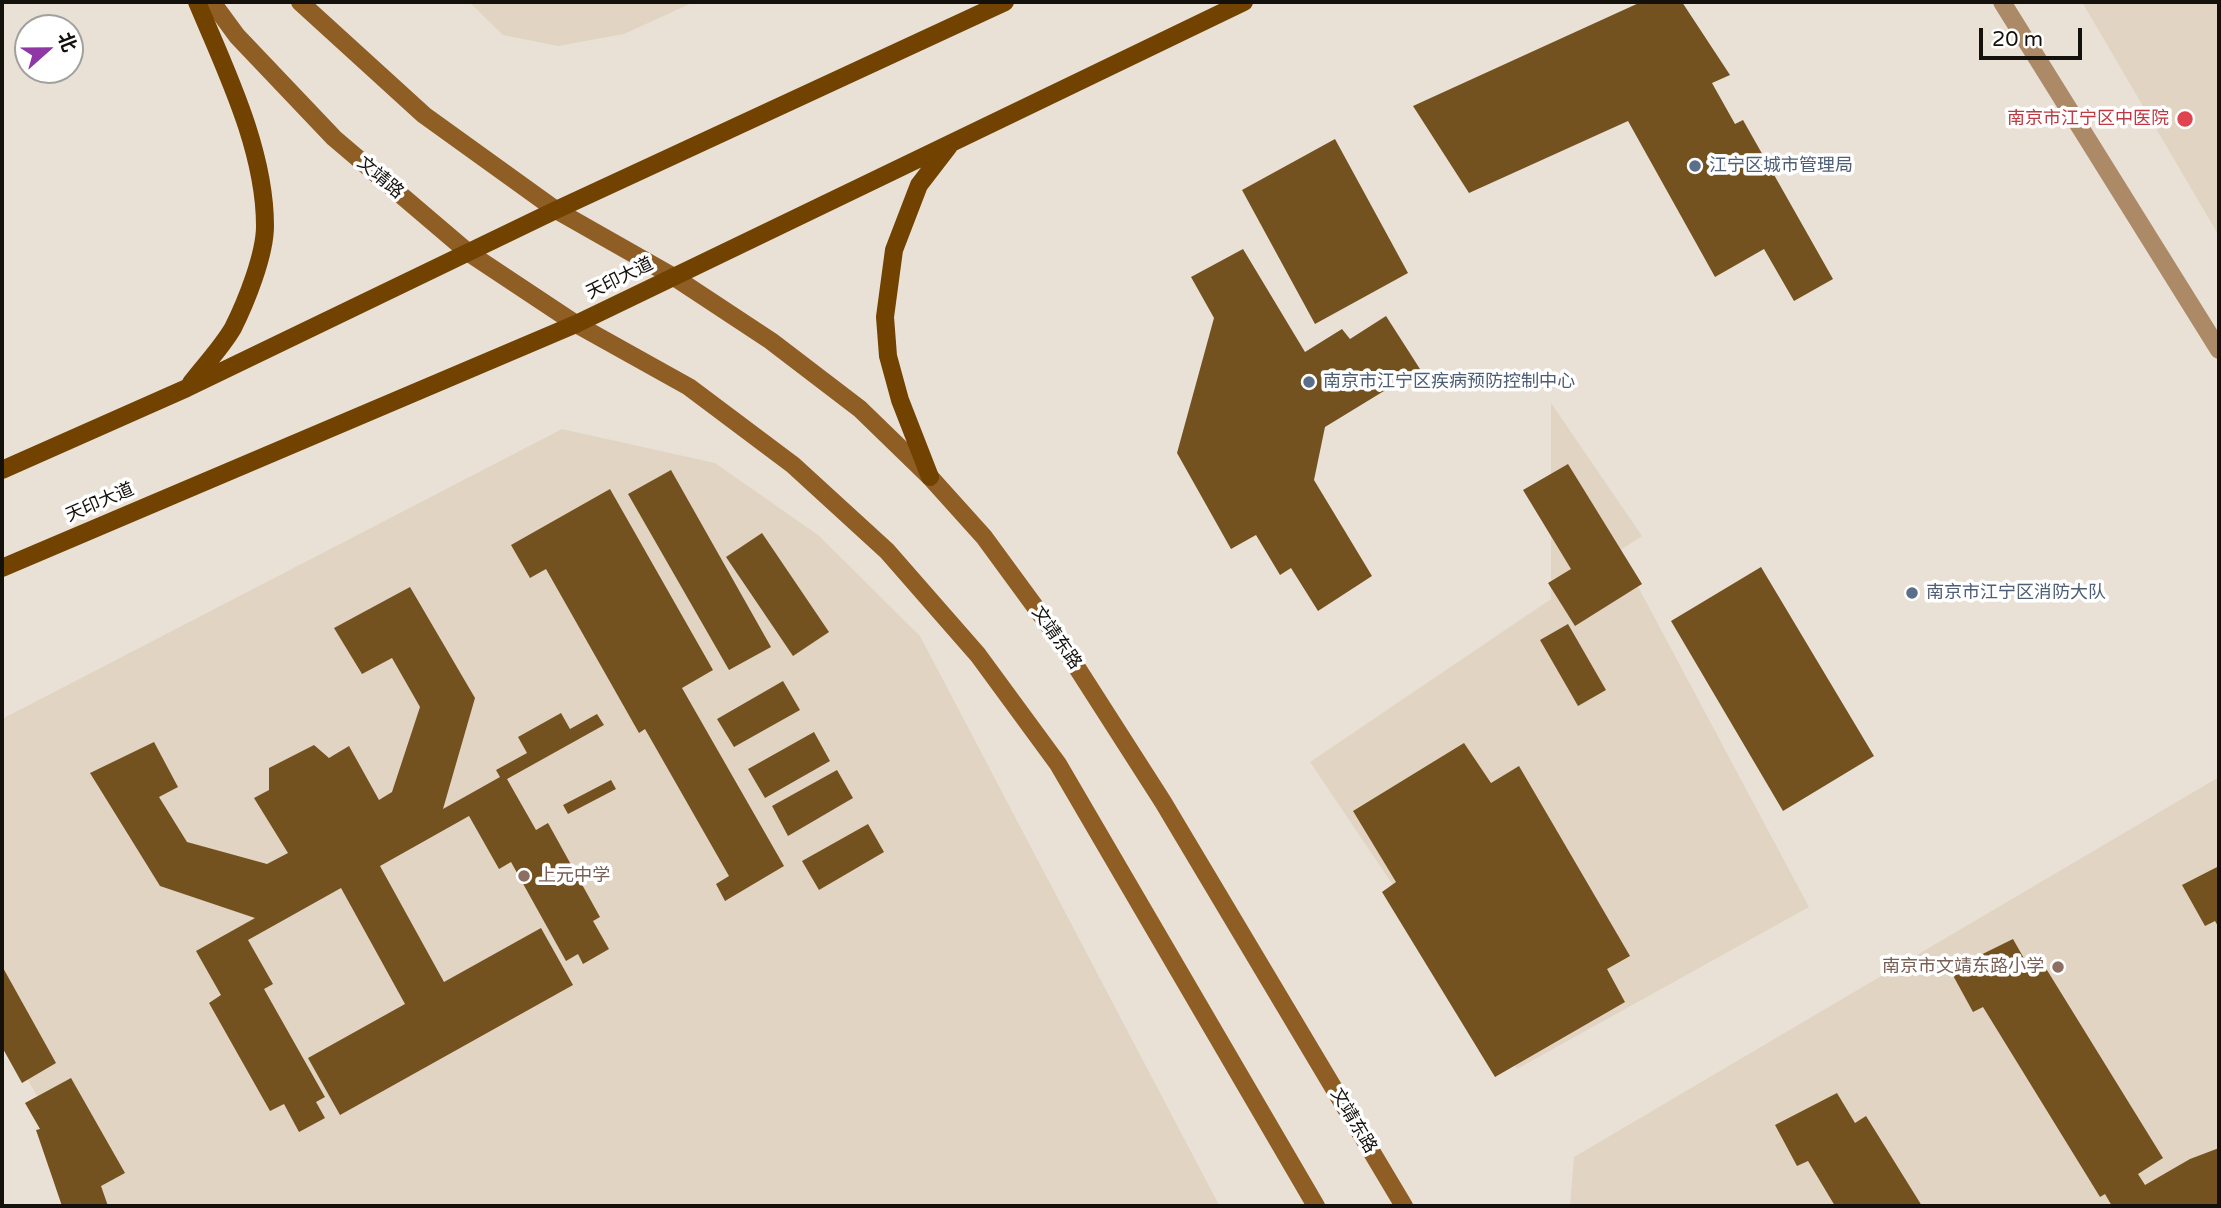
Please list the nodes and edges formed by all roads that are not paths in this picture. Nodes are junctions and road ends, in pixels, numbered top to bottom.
1 (197, 2) edge
2 (212, 2) edge
3 (300, 2) edge
4 (1005, 2) edge
5 (1244, 2) edge
6 (2001, 2) edge
7 (952, 143) junction
8 (556, 210) junction
9 (469, 253) junction
10 (674, 276) junction
11 (576, 324) junction
12 (2219, 350) edge
13 (187, 388) junction
14 (2, 470) edge
15 (930, 477) junction
16 (2, 568) edge
17 (1316, 1206) edge
18 (1404, 1206) edge

1 - 13 main road
2 - 9 main road, 文靖路
3 - 8 main road
4 - 8 main road
5 - 7 main road, 天印大道
6 - 12 street
7 - 10 main road, 天印大道
7 - 15 main road
8 - 9 main road
8 - 10 main road, 文靖东路
9 - 11 main road, 文靖路
9 - 13 main road
10 - 11 main road, 天印大道
10 - 15 main road, 文靖东路
11 - 16 main road, 天印大道
11 - 17 main road
13 - 14 main road
15 - 18 main road, 文靖东路

